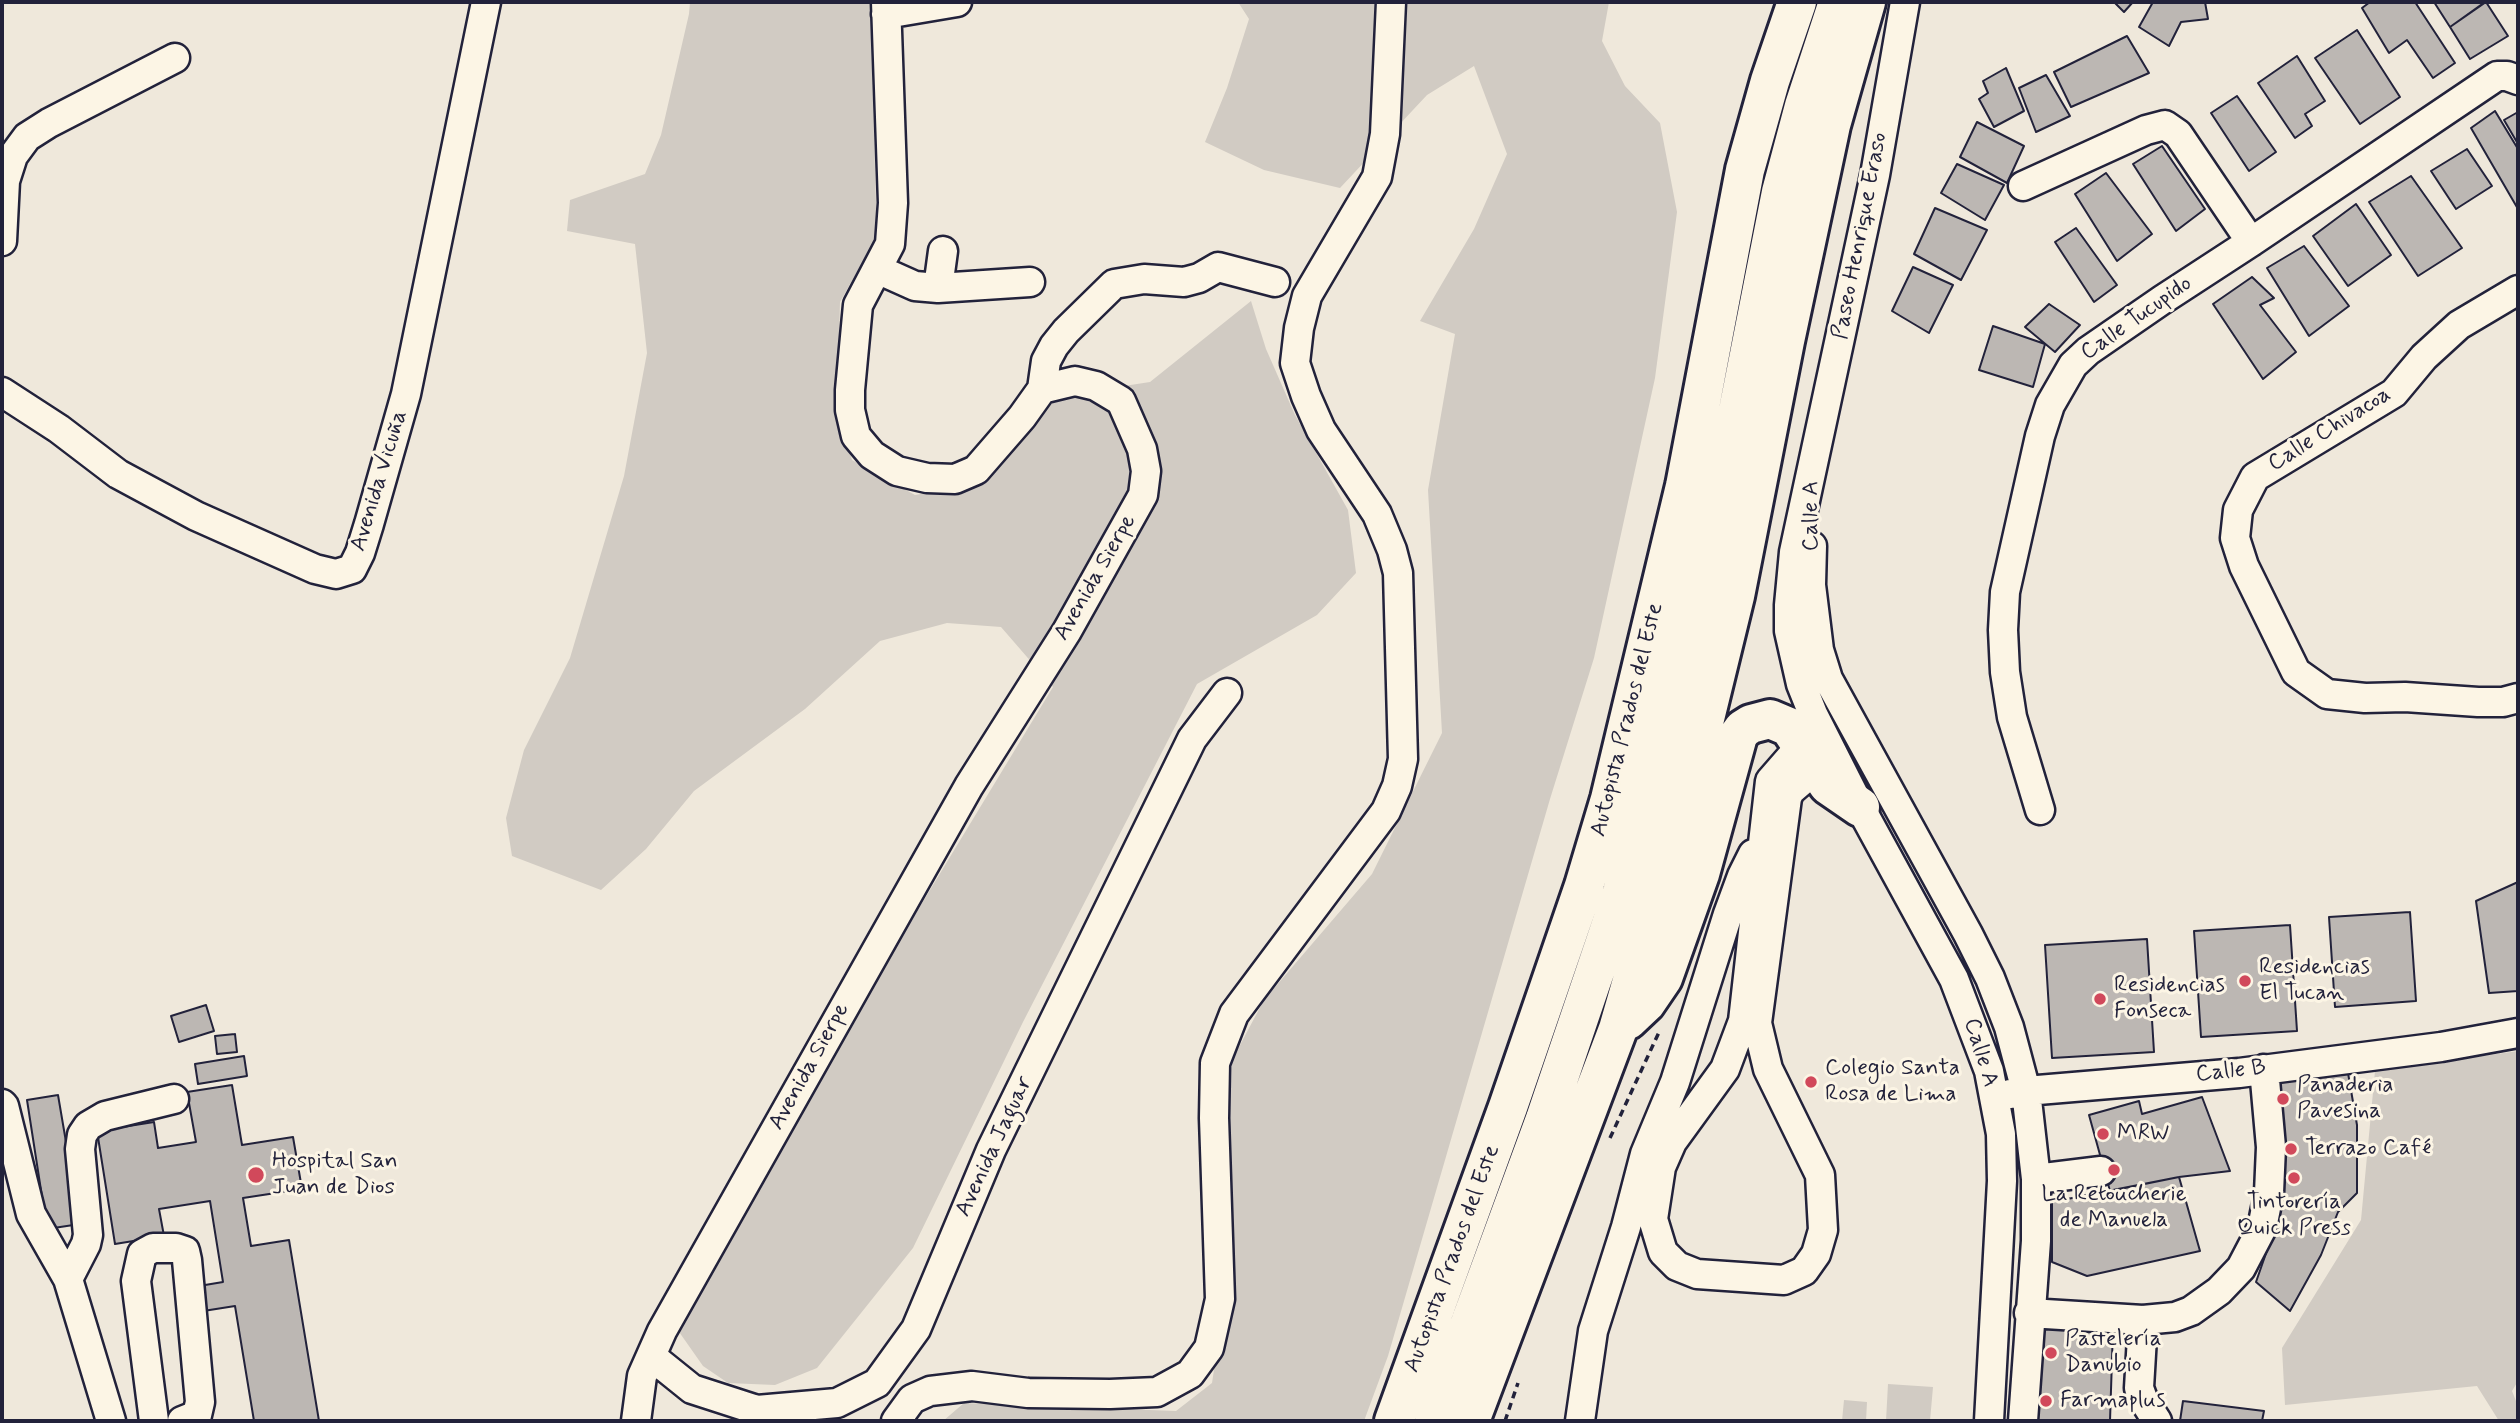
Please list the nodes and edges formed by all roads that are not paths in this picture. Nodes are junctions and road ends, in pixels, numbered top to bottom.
1 (486, 2) edge
2 (957, 2) edge
3 (1391, 2) edge
4 (1797, 2) edge
5 (1838, 2) edge
6 (1866, 2) edge
7 (1905, 2) edge
8 (886, 8) edge
9 (175, 58) dead end
10 (2518, 80) edge
11 (2023, 186) dead end
12 (2, 241) edge
13 (2251, 242) junction
14 (943, 250) dead end
15 (877, 269) junction
16 (1030, 282) dead end
17 (1275, 282) dead end
18 (938, 288) junction
19 (2518, 290) edge
20 (1042, 389) junction
21 (2, 392) edge
22 (1812, 470) junction
23 (1227, 693) dead end
24 (2518, 698) edge
25 (1801, 743) junction
26 (1822, 775) junction
27 (1860, 807) junction
28 (2040, 810) dead end
29 (1763, 833) junction
30 (1618, 1029) junction
31 (2518, 1033) edge
32 (2264, 1069) junction
33 (2026, 1091) junction
34 (1994, 1098) junction
35 (174, 1099) dead end
36 (2, 1104) edge
37 (1653, 1160) junction
38 (2101, 1171) dead end
39 (2036, 1179) junction
40 (68, 1279) junction
41 (2029, 1313) junction
42 (2143, 1320) junction
43 (651, 1356) junction
44 (111, 1421) edge
45 (153, 1421) edge
46 (182, 1421) edge
47 (636, 1421) edge
48 (896, 1421) edge
49 (1394, 1421) edge
50 (1433, 1421) edge
51 (1470, 1421) edge
52 (1580, 1421) edge
53 (1989, 1421) edge
54 (2023, 1421) edge
55 (2157, 1421) edge

1 - 21 street, Avenida Vicuña
2 - 8 street
3 - 48 street
4 - 49 highway, Autopista Prados del Este
5 - 50 highway, Autopista Prados del Este
6 - 30 highway
7 - 22 street, Paseo Henrique Eraso
8 - 15 street
9 - 12 street
10 - 13 street, Calle Tucupido
11 - 13 street
13 - 28 street, Calle Tucupido
14 - 18 street
15 - 18 street
15 - 20 street
16 - 18 street
17 - 20 street
19 - 24 street, Calle Chivacoa
20 - 43 street, Avenida Sierpe
22 - 27 street, Calle A
22 - 33 street, Calle A
23 - 43 street, Avenida Jaguar
25 - 26 highway
25 - 29 street
25 - 30 highway
26 - 27 highway
26 - 37 street
27 - 34 street, Calle A
29 - 37 street
29 - 37 street
30 - 51 highway
31 - 32 street, Calle B
32 - 33 street, Calle B
32 - 42 street
33 - 34 street, Calle B
33 - 39 street, Calle A
34 - 53 street, Calle A
35 - 40 street
36 - 40 street
37 - 52 street
38 - 39 street
39 - 41 street, Calle A
40 - 44 street
41 - 42 street
41 - 54 street, Calle A
42 - 55 street
43 - 47 street, Avenida Sierpe
45 - 46 street

